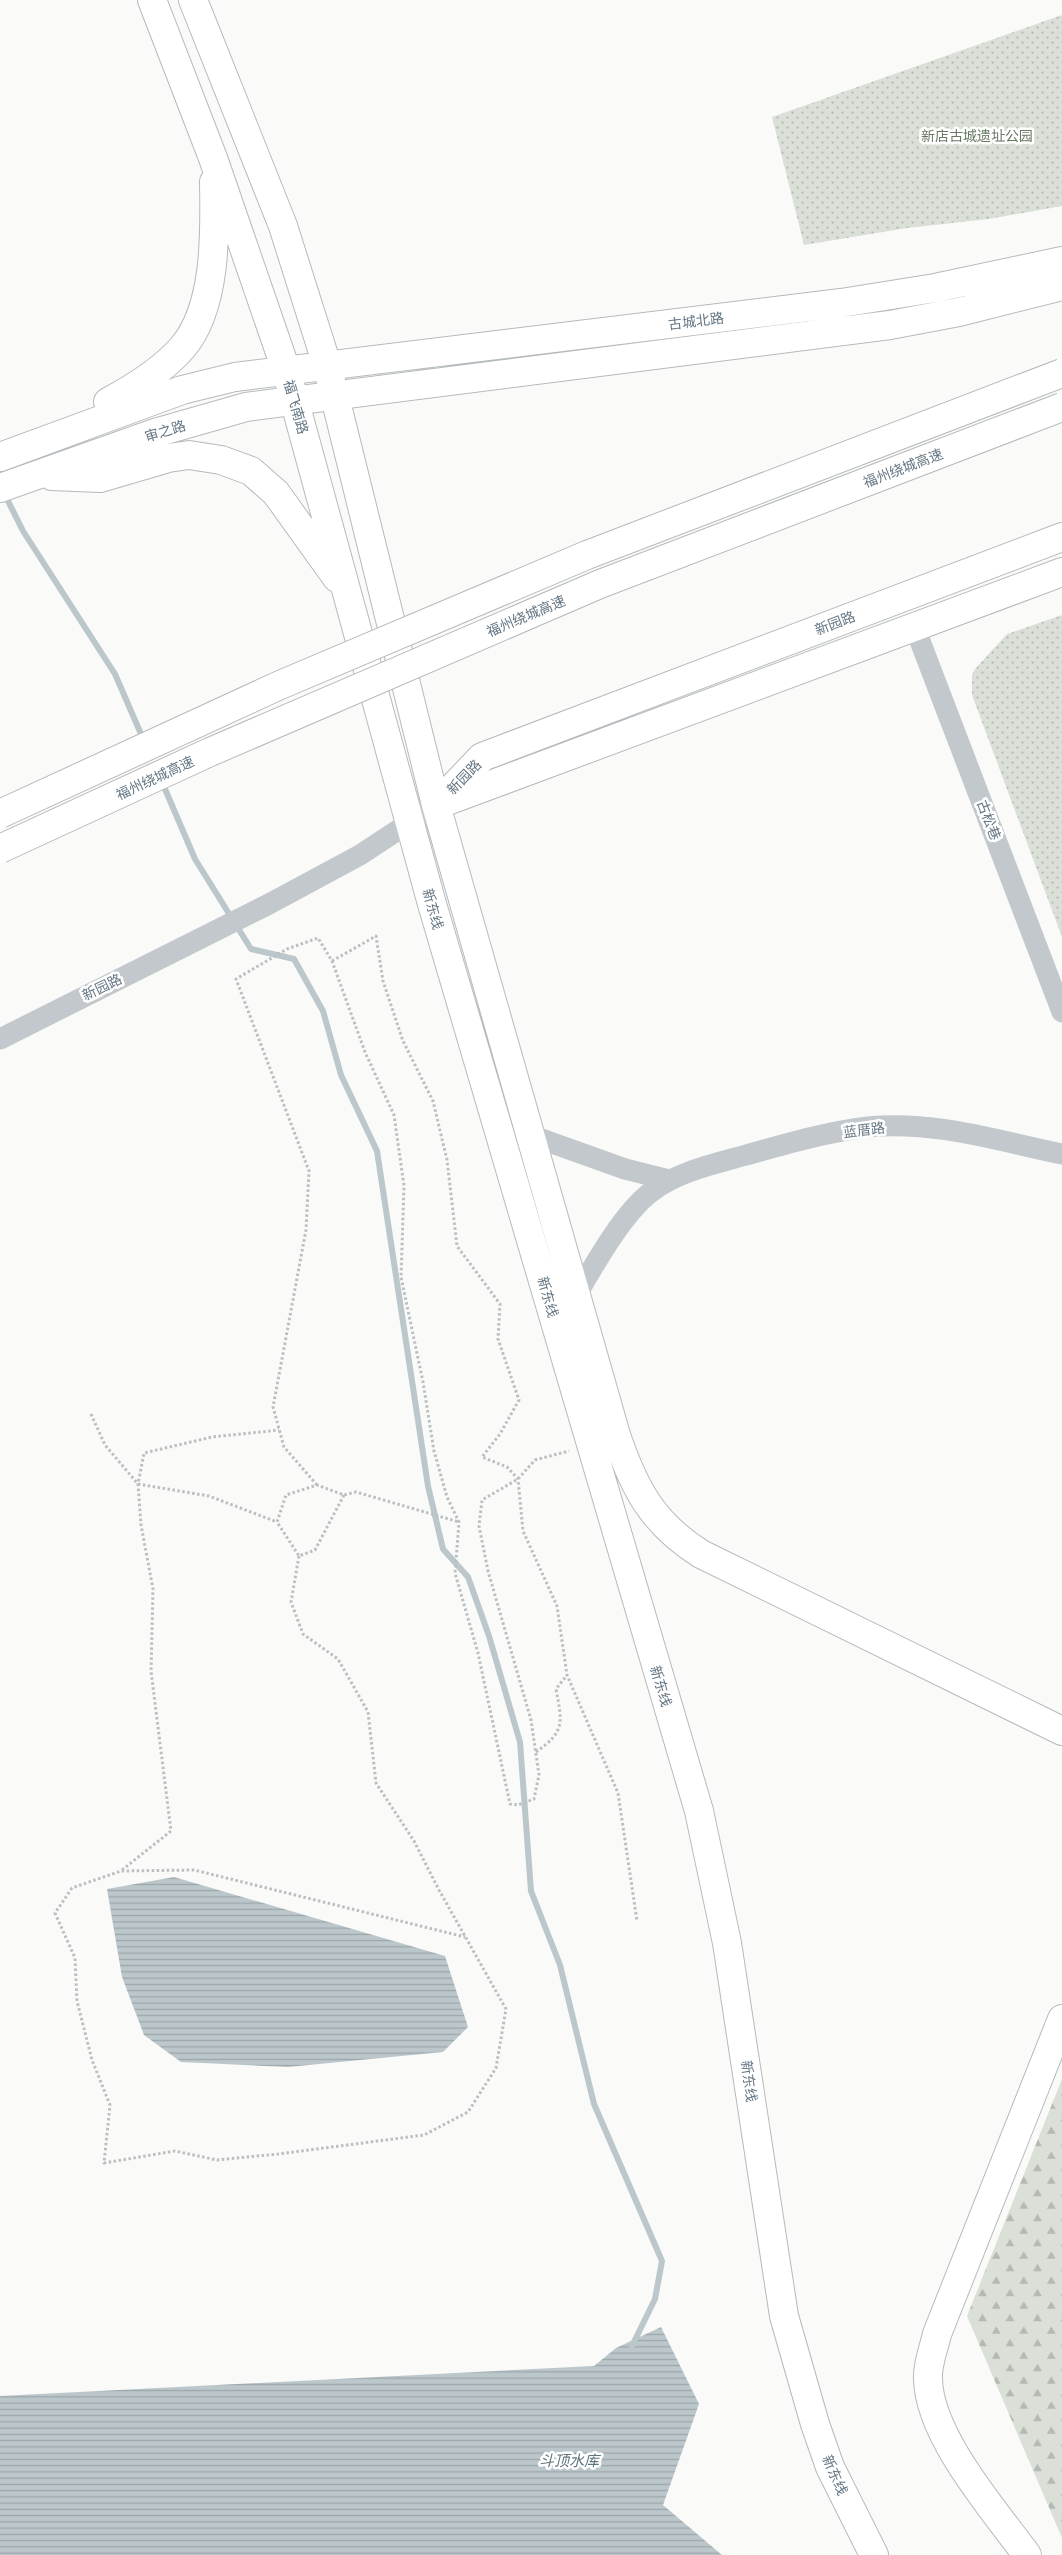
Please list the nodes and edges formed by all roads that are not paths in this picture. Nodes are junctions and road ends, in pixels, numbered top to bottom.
1 (152, 0) edge
2 (193, 0) edge
3 (213, 158) junction
4 (1062, 261) edge
5 (1062, 286) edge
6 (327, 365) junction
7 (286, 370) junction
8 (1062, 373) edge
9 (335, 395) junction
10 (294, 400) junction
11 (1062, 407) edge
12 (12, 453) edge
13 (35, 475) junction
14 (0, 488) edge
15 (1062, 537) edge
16 (1062, 572) edge
17 (347, 592) junction
18 (915, 628) junction
19 (436, 806) junction
20 (0, 814) edge
21 (409, 823) junction
22 (0, 849) edge
23 (1062, 1012) edge
24 (0, 1039) edge
25 (530, 1135) junction
26 (1062, 1154) edge
27 (669, 1180) junction
28 (576, 1296) junction
29 (1062, 1731) edge
30 (1062, 2019) edge
31 (874, 2555) edge
32 (1027, 2555) edge

1 - 3 main road, 福飞南路
2 - 6 main road
3 - 7 main road, 福飞南路
3 - 12 main road
4 - 6 main road, 古城北路
5 - 9 main road, 古城北路
6 - 7 main road
6 - 9 main road
7 - 10 main road, 福飞南路
7 - 12 main road
8 - 20 main road, bridge
9 - 10 main road, 审之路
9 - 19 main road
10 - 13 main road, 审之路
10 - 17 main road, 福飞南路
11 - 22 main road, 福州绕城高速, bridge
13 - 14 main road, 审之路
13 - 17 main road
15 - 19 main road, 新园路
16 - 18 main road, 新园路
17 - 21 main road, 福飞南路
18 - 19 main road, 新园路
18 - 23 street, 古松巷
19 - 21 street, 新园路
19 - 25 main road, 新东线
21 - 24 street, 新园路
21 - 31 main road, 新东线
25 - 27 street
25 - 28 main road, 新东线
26 - 27 street, 蓝厝路
27 - 28 street, 蓝厝路
28 - 29 main road, 新东线
30 - 32 main road

